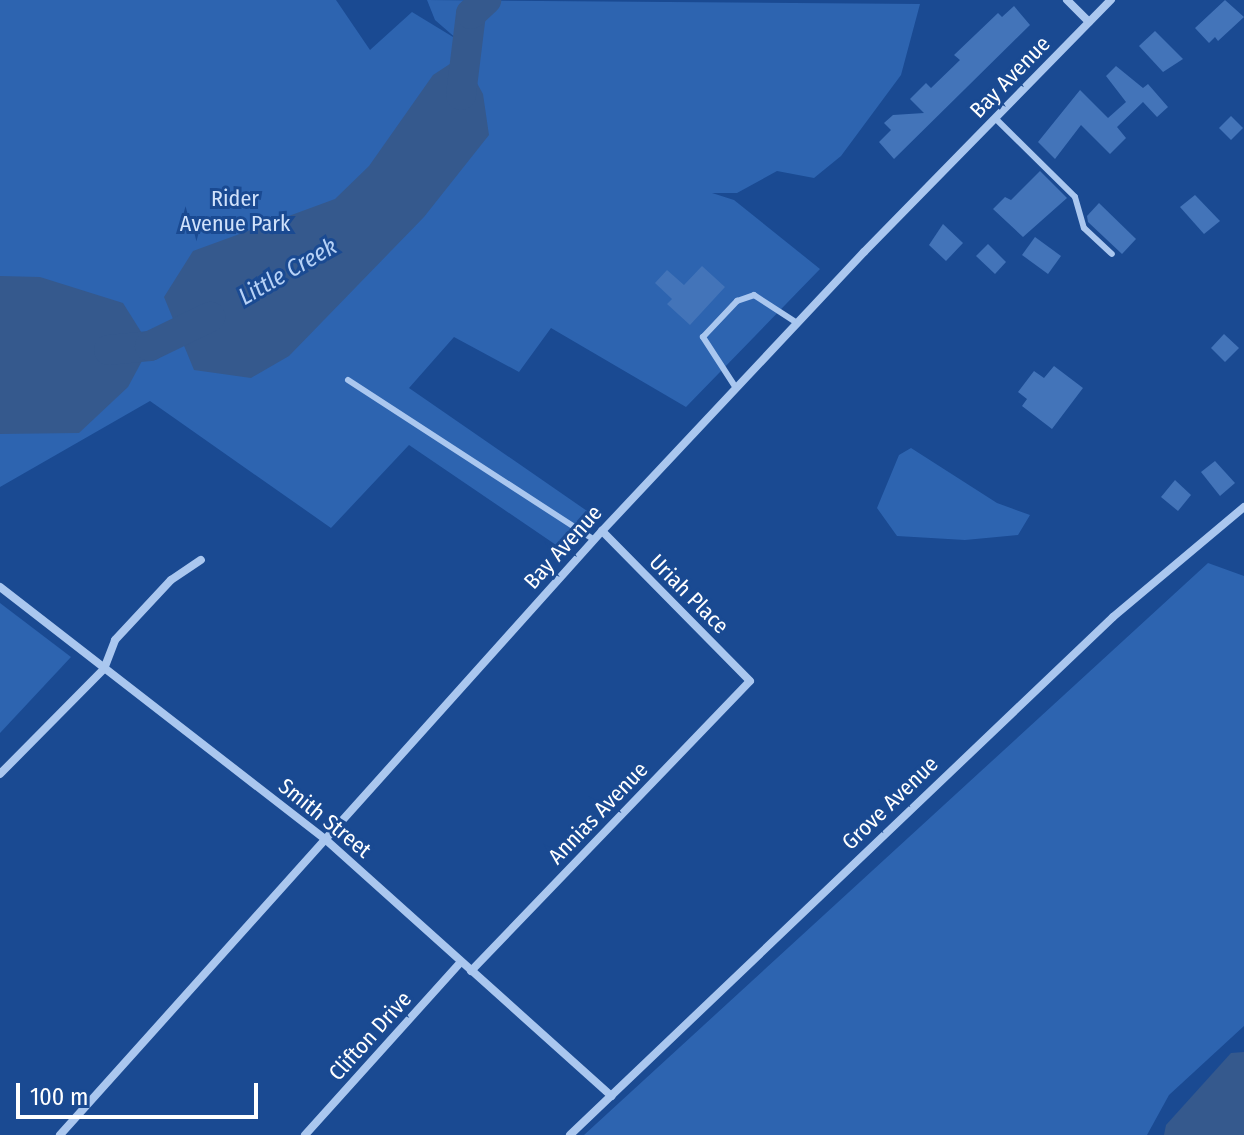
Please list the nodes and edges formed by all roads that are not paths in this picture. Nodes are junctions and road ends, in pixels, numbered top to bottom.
1 (1067, 0) edge
2 (1111, 0) edge
3 (1089, 22) junction
4 (995, 118) junction
5 (1112, 254) dead end
6 (797, 323) junction
7 (348, 380) dead end
8 (736, 388) junction
9 (1244, 507) edge
10 (602, 531) junction
11 (594, 540) junction
12 (201, 560) dead end
13 (0, 587) edge
14 (104, 669) junction
15 (750, 681) joint
16 (0, 774) edge
17 (325, 839) junction
18 (461, 962) junction
19 (471, 971) junction
20 (611, 1096) junction
21 (60, 1135) edge
22 (305, 1135) edge
23 (570, 1135) edge

1 - 3 street
2 - 3 street, Bay Avenue
3 - 4 street, Bay Avenue
4 - 5 lane
4 - 6 street, Bay Avenue
6 - 8 street, Bay Avenue
6 - 8 lane
7 - 11 lane
8 - 10 street, Bay Avenue
9 - 20 street, Grove Avenue
10 - 11 street, Bay Avenue
10 - 15 street, Uriah Place
11 - 17 street, Bay Avenue
12 - 14 street
13 - 14 street, Smith Street
14 - 16 street
14 - 17 street, Smith Street
15 - 19 street, Annias Avenue
17 - 18 street, Smith Street
17 - 21 street, Bay Avenue
18 - 19 street, Smith Street
18 - 22 street, Clifton Drive
19 - 20 street, Smith Street
20 - 23 street, Grove Avenue

